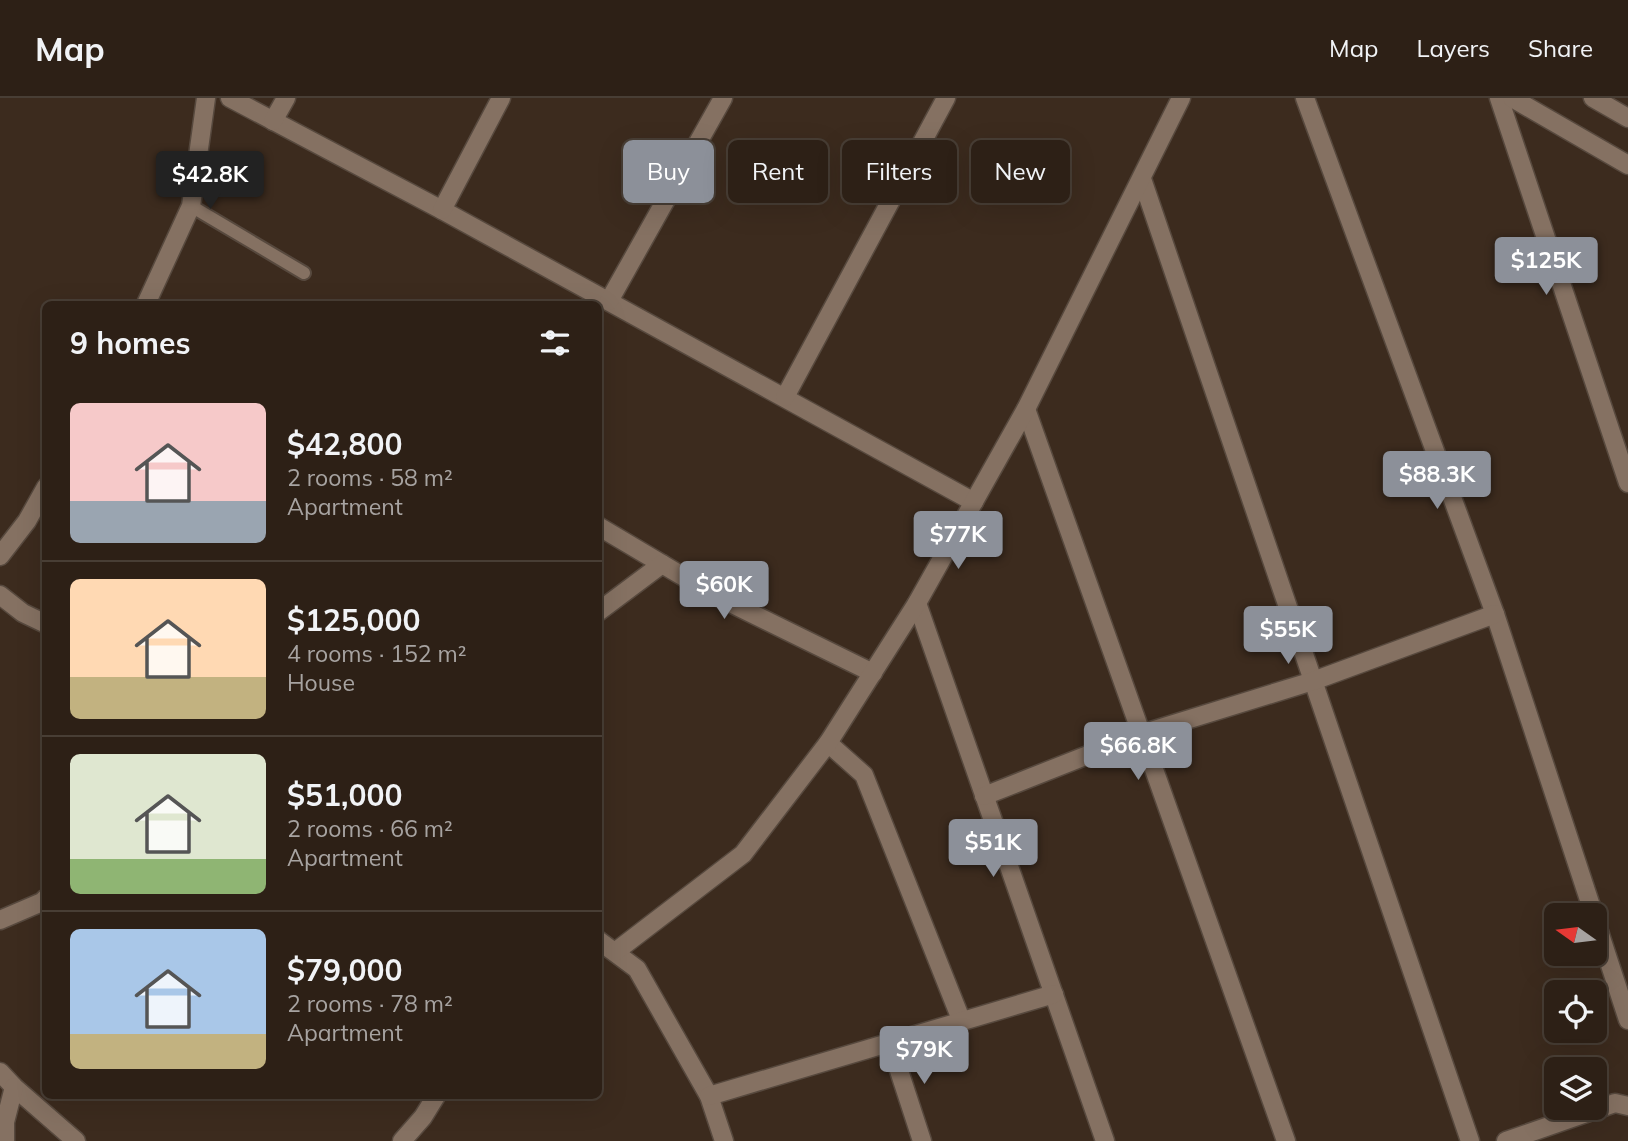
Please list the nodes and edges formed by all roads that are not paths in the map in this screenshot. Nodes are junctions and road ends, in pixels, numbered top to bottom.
1 (206, 98) edge
2 (230, 98) edge
3 (286, 98) edge
4 (501, 98) edge
5 (723, 98) edge
6 (946, 98) edge
7 (1181, 98) edge
8 (1305, 98) edge
9 (1500, 98) edge
10 (1512, 98) edge
11 (1593, 98) edge
12 (1628, 118) edge
13 (273, 121) junction
14 (1628, 165) edge
15 (1142, 179) junction
16 (191, 206) junction
17 (442, 210) junction
18 (304, 273) dead end
19 (147, 301) edge
20 (609, 301) junction
21 (785, 397) junction
22 (1026, 409) junction
23 (1628, 483) edge
24 (42, 494) edge
25 (974, 502) junction
26 (602, 530) edge
27 (0, 556) edge
28 (662, 564) junction
29 (0, 595) edge
30 (917, 604) junction
31 (602, 609) edge
32 (1495, 614) junction
33 (42, 622) edge
34 (873, 673) junction
35 (1313, 681) junction
36 (1141, 734) junction
37 (828, 743) junction
38 (984, 796) junction
39 (42, 902) edge
40 (1590, 903) edge
41 (0, 920) edge
42 (602, 943) edge
43 (615, 952) junction
44 (1607, 956) edge
45 (1054, 994) junction
46 (1628, 1020) edge
47 (962, 1022) junction
48 (890, 1043) junction
49 (0, 1072) edge
50 (14, 1087) junction
51 (709, 1096) junction
52 (434, 1099) edge
53 (1628, 1106) edge
54 (5, 1141) edge
55 (76, 1141) edge
56 (402, 1141) edge
57 (724, 1141) edge
58 (922, 1141) edge
59 (1105, 1141) edge
60 (1286, 1141) edge
61 (1470, 1141) edge
62 (1506, 1141) edge

1 - 16 street
2 - 13 street
3 - 13 street
4 - 17 street
5 - 20 street
6 - 21 street
7 - 15 street
8 - 32 street
9 - 23 street
10 - 14 street
11 - 12 street
13 - 17 street
15 - 22 street
15 - 35 street
16 - 18 lane
16 - 19 street
17 - 20 street
20 - 21 street
21 - 25 street
22 - 25 street
22 - 36 street
24 - 27 street
25 - 30 street
26 - 28 street
28 - 31 street
28 - 34 street
29 - 33 street
30 - 34 street
30 - 38 street
32 - 35 street
32 - 40 street
34 - 37 street
35 - 36 street
35 - 61 street
36 - 38 street
36 - 60 street
37 - 43 street
37 - 47 street
38 - 45 street
39 - 41 street
42 - 43 street
43 - 51 street
44 - 46 street
45 - 47 street
45 - 59 street
47 - 48 street
48 - 51 street
48 - 58 street
49 - 50 street
50 - 54 street
50 - 55 street
51 - 57 street
52 - 56 street
53 - 62 street

